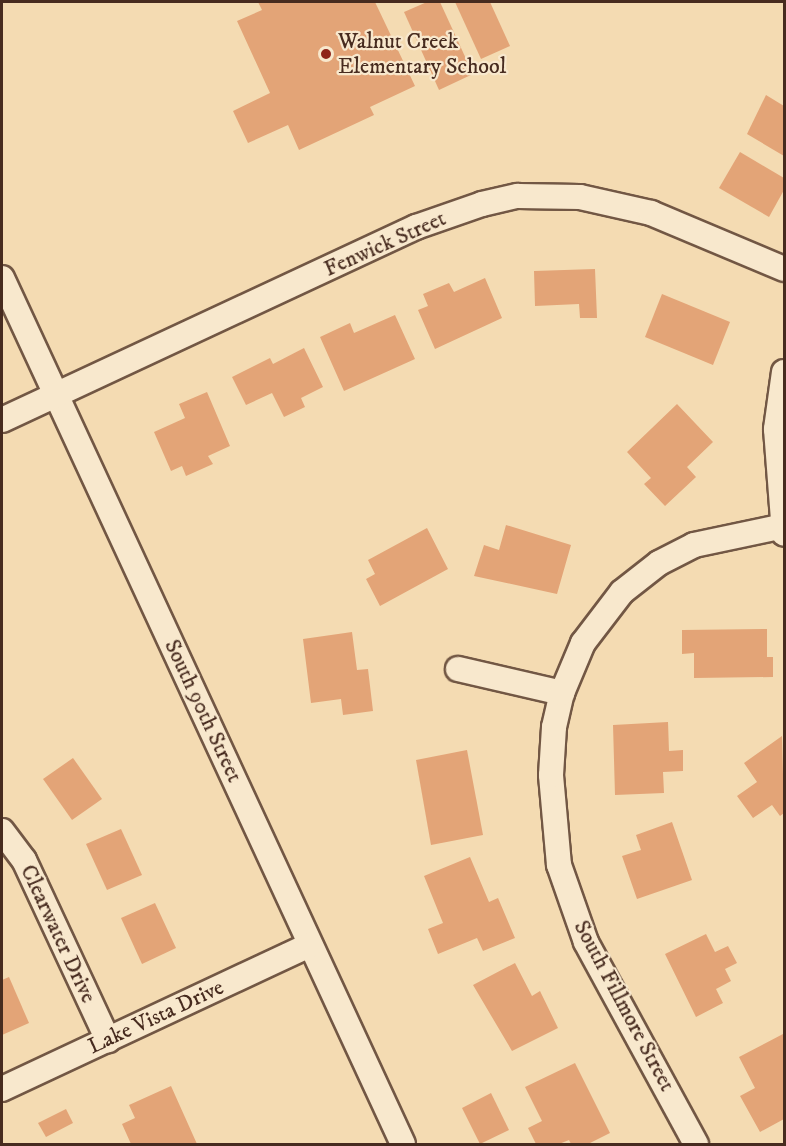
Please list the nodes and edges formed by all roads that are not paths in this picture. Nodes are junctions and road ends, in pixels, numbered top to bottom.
1 (784, 269) edge
2 (2, 278) edge
3 (784, 372) edge
4 (56, 394) junction
5 (2, 420) edge
6 (784, 529) edge
7 (458, 669) dead end
8 (561, 693) junction
9 (2, 831) edge
10 (310, 945) junction
11 (108, 1040) junction
12 (2, 1089) edge
13 (404, 1144) edge
14 (696, 1144) edge

1 - 4 street, Fenwick Street
2 - 4 street, South 90th Street
3 - 6 street
4 - 5 street, Fenwick Street
4 - 10 street, South 90th Street
6 - 8 street, South Fillmore Street
7 - 8 street
8 - 14 street, South Fillmore Street
9 - 11 street, Clearwater Drive
10 - 11 street, Lake Vista Drive
10 - 13 street, South 90th Street
11 - 12 street, Lake Vista Drive

